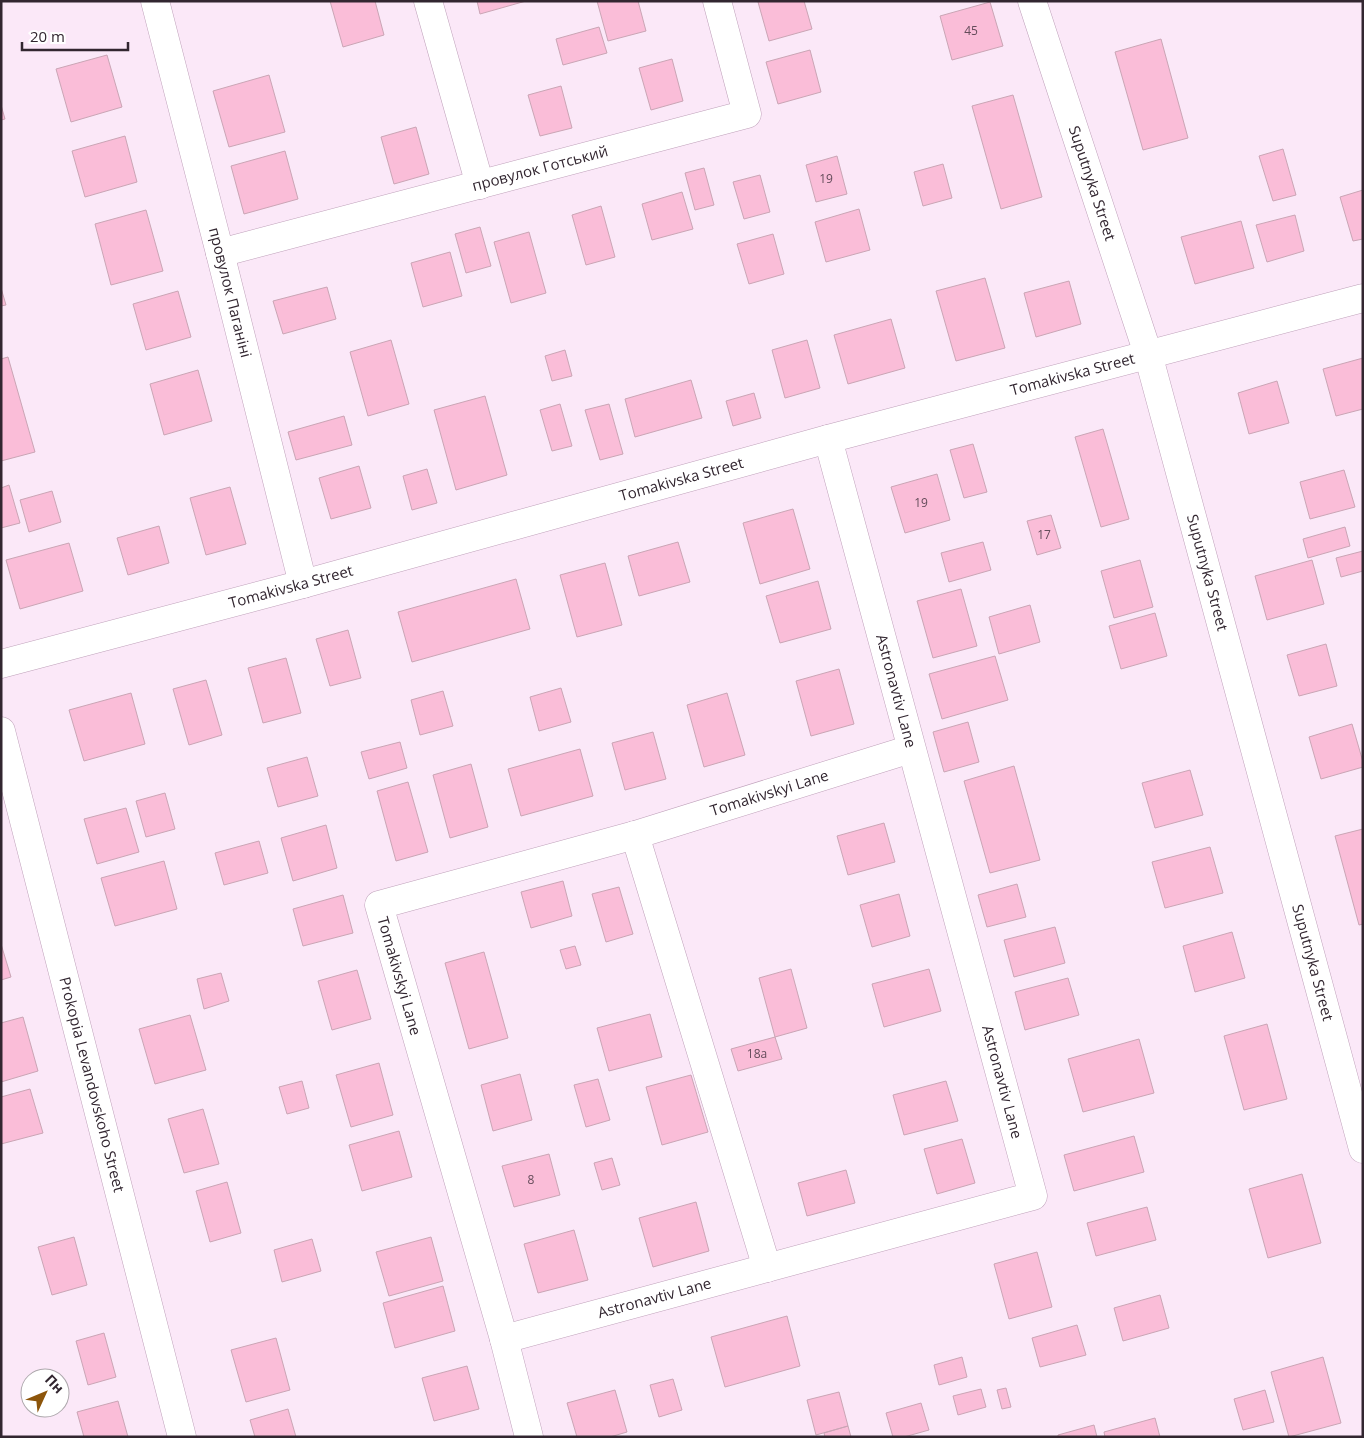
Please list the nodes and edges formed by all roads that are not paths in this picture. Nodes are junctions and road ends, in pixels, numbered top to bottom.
1 (155, 1) edge
2 (428, 1) edge
3 (716, 1) edge
4 (1032, 1) edge
5 (480, 185) junction
6 (220, 253) junction
7 (1363, 298) edge
8 (1148, 354) junction
9 (828, 439) junction
10 (303, 584) junction
11 (1, 664) edge
12 (1, 731) edge
13 (911, 749) junction
14 (635, 835) junction
15 (1363, 1149) edge
16 (767, 1268) junction
17 (504, 1339) junction
18 (182, 1437) edge
19 (529, 1437) edge

1 - 6 street, провулок Паганіні
2 - 5 street
3 - 5 street, провулок Готський
4 - 8 street, Suputnyka Street
5 - 6 street, провулок Готський
6 - 10 street, провулок Паганіні
7 - 8 street, Tomakivska Street
8 - 9 street, Tomakivska Street
8 - 15 street, Suputnyka Street
9 - 10 street, Tomakivska Street
9 - 13 street, Astronavtiv Lane
10 - 11 street, Tomakivska Street
12 - 18 street, Prokopia Levandovskoho Street
13 - 14 street, Tomakivskyi Lane
13 - 16 street, Astronavtiv Lane
14 - 16 street
14 - 17 street, Tomakivskyi Lane
16 - 17 street, Astronavtiv Lane
17 - 19 street, Tomakivskyi Lane

